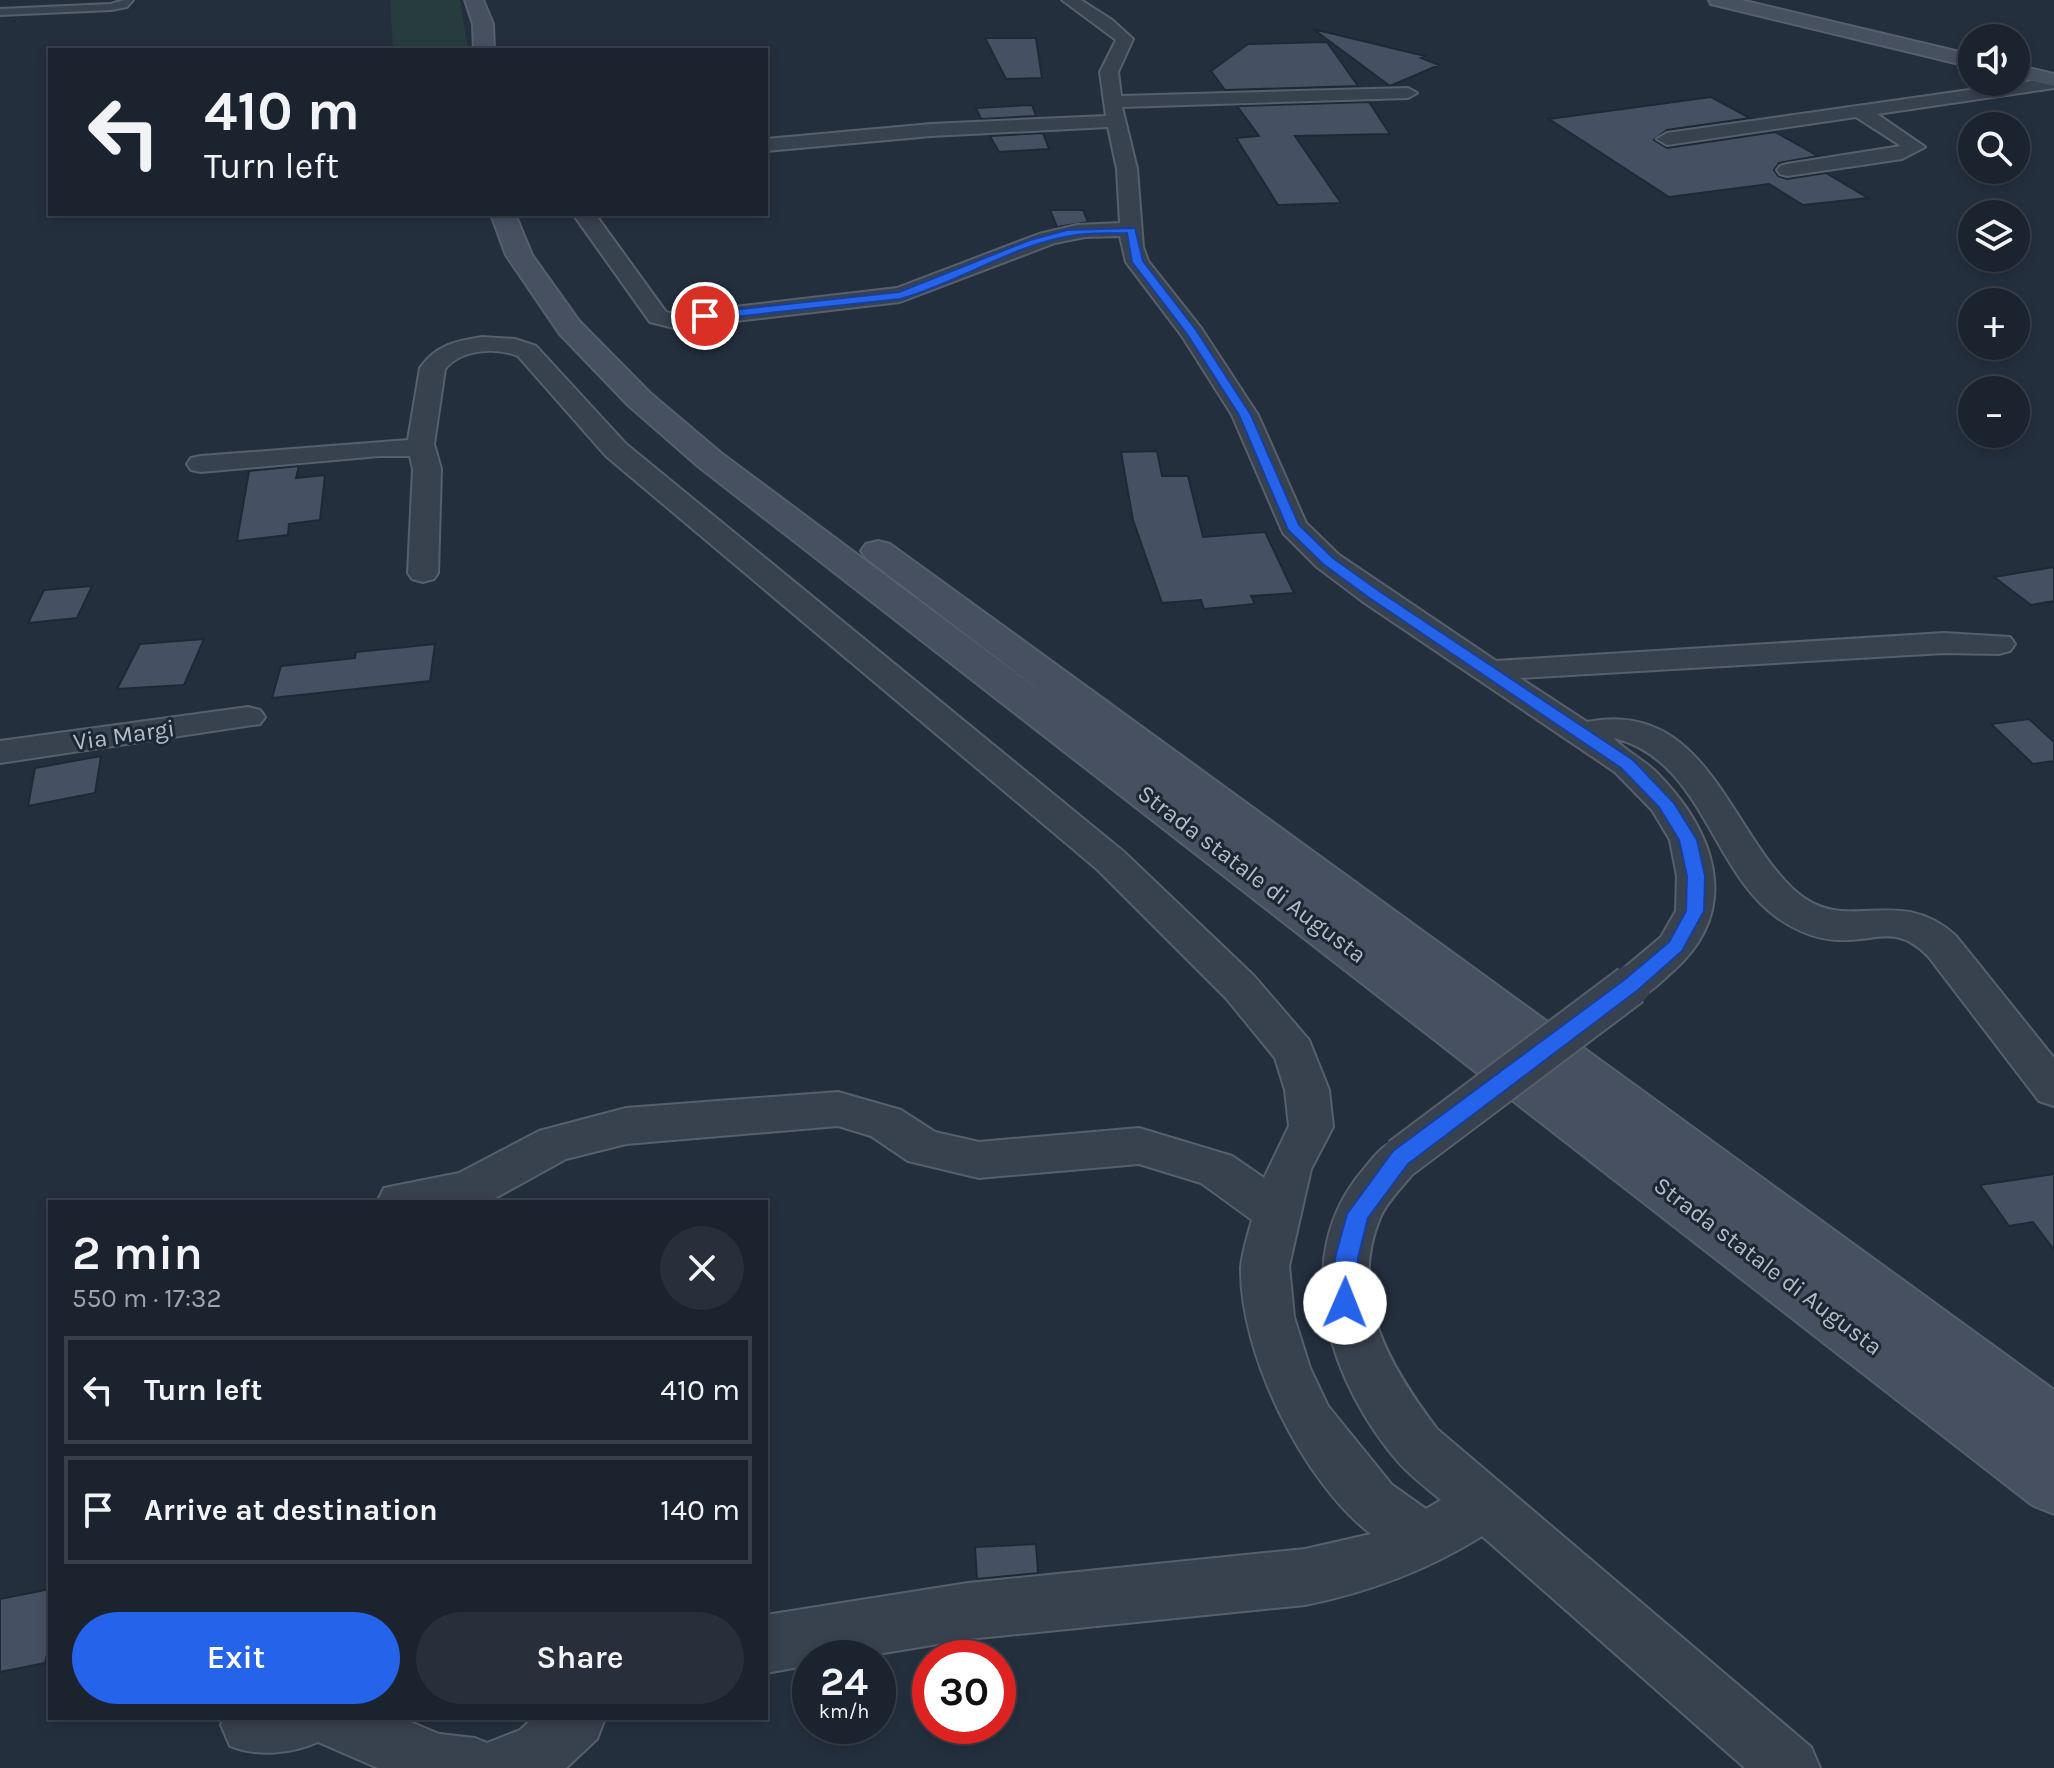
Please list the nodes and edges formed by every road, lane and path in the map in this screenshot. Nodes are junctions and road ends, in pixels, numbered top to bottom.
1 (129, 0) edge
2 (474, 0) edge
3 (1070, 0) edge
4 (1718, 0) edge
5 (0, 12) edge
6 (484, 48) edge
7 (1958, 58) edge
8 (2030, 75) edge
9 (2054, 82) edge
10 (1408, 93) dead end
11 (1114, 111) junction
12 (1860, 112) junction
13 (1667, 139) dead end
14 (768, 145) edge
15 (1787, 170) dead end
16 (504, 216) edge
17 (535, 216) edge
18 (585, 216) edge
19 (1132, 230) junction
20 (422, 448) junction
21 (201, 464) dead end
22 (423, 573) dead end
23 (1999, 644) dead end
24 (1489, 672) junction
25 (248, 717) dead end
26 (1583, 733) junction
27 (0, 752) edge
28 (2054, 1089) edge
29 (412, 1200) edge
30 (1277, 1212) junction
31 (2054, 1425) edge
32 (2054, 1484) edge
33 (1484, 1505) junction
34 (1424, 1541) junction
35 (768, 1644) edge
36 (336, 1720) edge
37 (574, 1720) edge
38 (475, 1768) edge
39 (499, 1768) edge
40 (1790, 1768) edge

1 - 5 lane
2 - 6 main road
3 - 11 street
4 - 7 main road
8 - 9 main road
9 - 12 street
10 - 11 street
11 - 14 street
11 - 19 street
12 - 13 street
12 - 15 street
16 - 32 main road, Strada statale di Augusta
17 - 31 main road, Strada statale di Augusta
18 - 19 street
19 - 24 street
20 - 21 street
20 - 22 street
20 - 30 street
23 - 24 street
24 - 26 street
25 - 27 street, Via Margi
26 - 28 street
26 - 33 street, bridge
29 - 30 street
30 - 34 street
33 - 34 street
33 - 40 street
34 - 35 street
36 - 38 street
37 - 39 street

